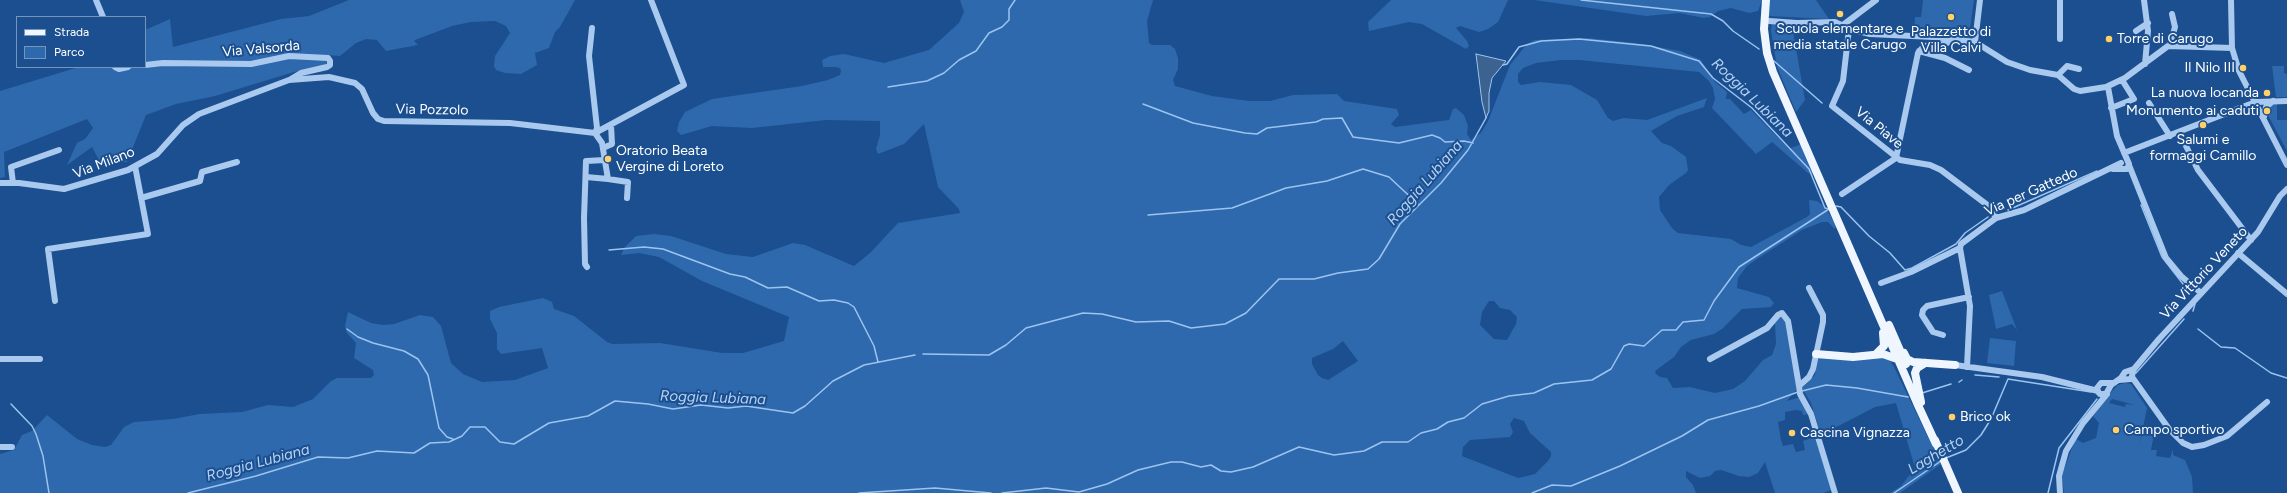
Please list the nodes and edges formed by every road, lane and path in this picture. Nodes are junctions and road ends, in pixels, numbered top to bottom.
1 (96, 0) edge
2 (651, 0) edge
3 (1876, 0) edge
4 (1980, 0) edge
5 (2060, 0) edge
6 (2144, 0) edge
7 (2231, 0) edge
8 (1765, 4) edge
9 (2172, 14) dead end
10 (103, 16) edge
11 (1770, 20) dead end
12 (2148, 23) junction
13 (1843, 25) junction
14 (592, 28) dead end
15 (1849, 29) junction
16 (2136, 30) dead end
17 (2060, 39) dead end
18 (1953, 40) junction
19 (1975, 42) junction
20 (2170, 45) junction
21 (2232, 48) junction
22 (1919, 51) junction
23 (2145, 64) junction
24 (146, 65) edge
25 (2080, 69) dead end
26 (1970, 70) dead end
27 (2058, 75) junction
28 (289, 80) junction
29 (2122, 80) junction
30 (2108, 87) junction
31 (2273, 101) junction
32 (2287, 101) edge
33 (2256, 102) junction
34 (2149, 103) dead end
35 (2112, 108) junction
36 (2264, 118) junction
37 (611, 125) junction
38 (2179, 132) junction
39 (595, 133) junction
40 (2170, 136) junction
41 (603, 148) junction
42 (59, 150) dead end
43 (2124, 153) junction
44 (1896, 158) junction
45 (605, 160) junction
46 (237, 162) dead end
47 (2124, 165) junction
48 (2287, 165) edge
49 (135, 166) junction
50 (586, 178) junction
51 (608, 179) junction
52 (0, 183) edge
53 (13, 183) junction
54 (2287, 189) edge
55 (1842, 194) dead end
56 (141, 198) junction
57 (627, 198) dead end
58 (1996, 218) junction
59 (2251, 240) junction
60 (1960, 248) junction
61 (2238, 253) junction
62 (587, 268) dead end
63 (1881, 283) dead end
64 (1809, 288) dead end
65 (1869, 290) junction
66 (2287, 294) edge
67 (2199, 295) junction
68 (1969, 297) junction
69 (55, 301) dead end
70 (1879, 316) junction
71 (1942, 335) dead end
72 (1898, 346) junction
73 (1816, 354) junction
74 (1876, 354) junction
75 (1710, 358) dead end
76 (1897, 358) junction
77 (0, 359) edge
78 (40, 359) dead end
79 (1926, 363) junction
80 (1955, 366) joint
81 (1967, 367) junction
82 (2127, 377) junction
83 (1799, 386) junction
84 (2107, 389) junction
85 (2099, 390) junction
86 (1921, 402) junction
87 (2267, 402) dead end
88 (2097, 406) junction
89 (1936, 444) junction
90 (0, 447) edge
91 (12, 447) dead end
92 (1835, 493) edge
93 (1958, 493) edge
94 (2060, 493) edge

1 - 10 street
2 - 37 street
3 - 13 street
4 - 19 street
5 - 17 street
6 - 12 street
7 - 21 street
8 - 65 main road
9 - 20 street
11 - 13 street
12 - 16 street
12 - 23 street
13 - 15 street
14 - 39 street
15 - 18 street
15 - 44 street, Via Piave
18 - 19 street
18 - 22 street
19 - 27 street
20 - 21 street
20 - 23 street
21 - 33 street
22 - 26 street
22 - 44 street
23 - 29 street
24 - 28 street, Via Valsorda
25 - 27 street
27 - 30 street
28 - 39 street, Via Pozzolo
28 - 49 street, Via Milano
29 - 30 street
29 - 35 street
30 - 35 street
31 - 32 street
31 - 33 street
31 - 36 street
33 - 36 street
33 - 38 street
34 - 40 street
35 - 43 street
36 - 48 street
37 - 39 street
37 - 41 street
38 - 40 street
38 - 59 street
39 - 41 street
40 - 43 street
41 - 45 street
42 - 53 street
43 - 47 street
44 - 55 street
44 - 58 street, Via Piave
45 - 50 street
45 - 51 street
46 - 56 street
47 - 58 street, Via per Gattedo
47 - 67 street
49 - 53 street, Via Milano
49 - 56 street
50 - 51 street
50 - 62 street
51 - 57 street
52 - 53 street, Via Milano
54 - 59 street, Via Vittorio Veneto
56 - 69 street
58 - 60 street, Via per Gattedo
59 - 61 street, Via Vittorio Veneto
60 - 63 street, Via per Gattedo
60 - 68 street
61 - 66 street
61 - 67 street, Via Vittorio Veneto
64 - 73 street
65 - 70 main road
65 - 72 main road
67 - 82 street, Via Vittorio Veneto
68 - 71 street
68 - 81 street
70 - 74 main road
70 - 76 main road
72 - 79 main road
72 - 86 main road
73 - 74 main road
73 - 83 street
74 - 76 main road
75 - 83 street
76 - 89 main road
77 - 78 street
79 - 80 main road
79 - 86 main road
80 - 81 street
81 - 85 street
82 - 84 street, Via Vittorio Veneto
82 - 87 street
83 - 92 street
84 - 85 street
84 - 85 street
84 - 88 street, Via Vittorio Veneto
85 - 88 street
86 - 89 main road
88 - 94 street
89 - 93 main road
90 - 91 street

